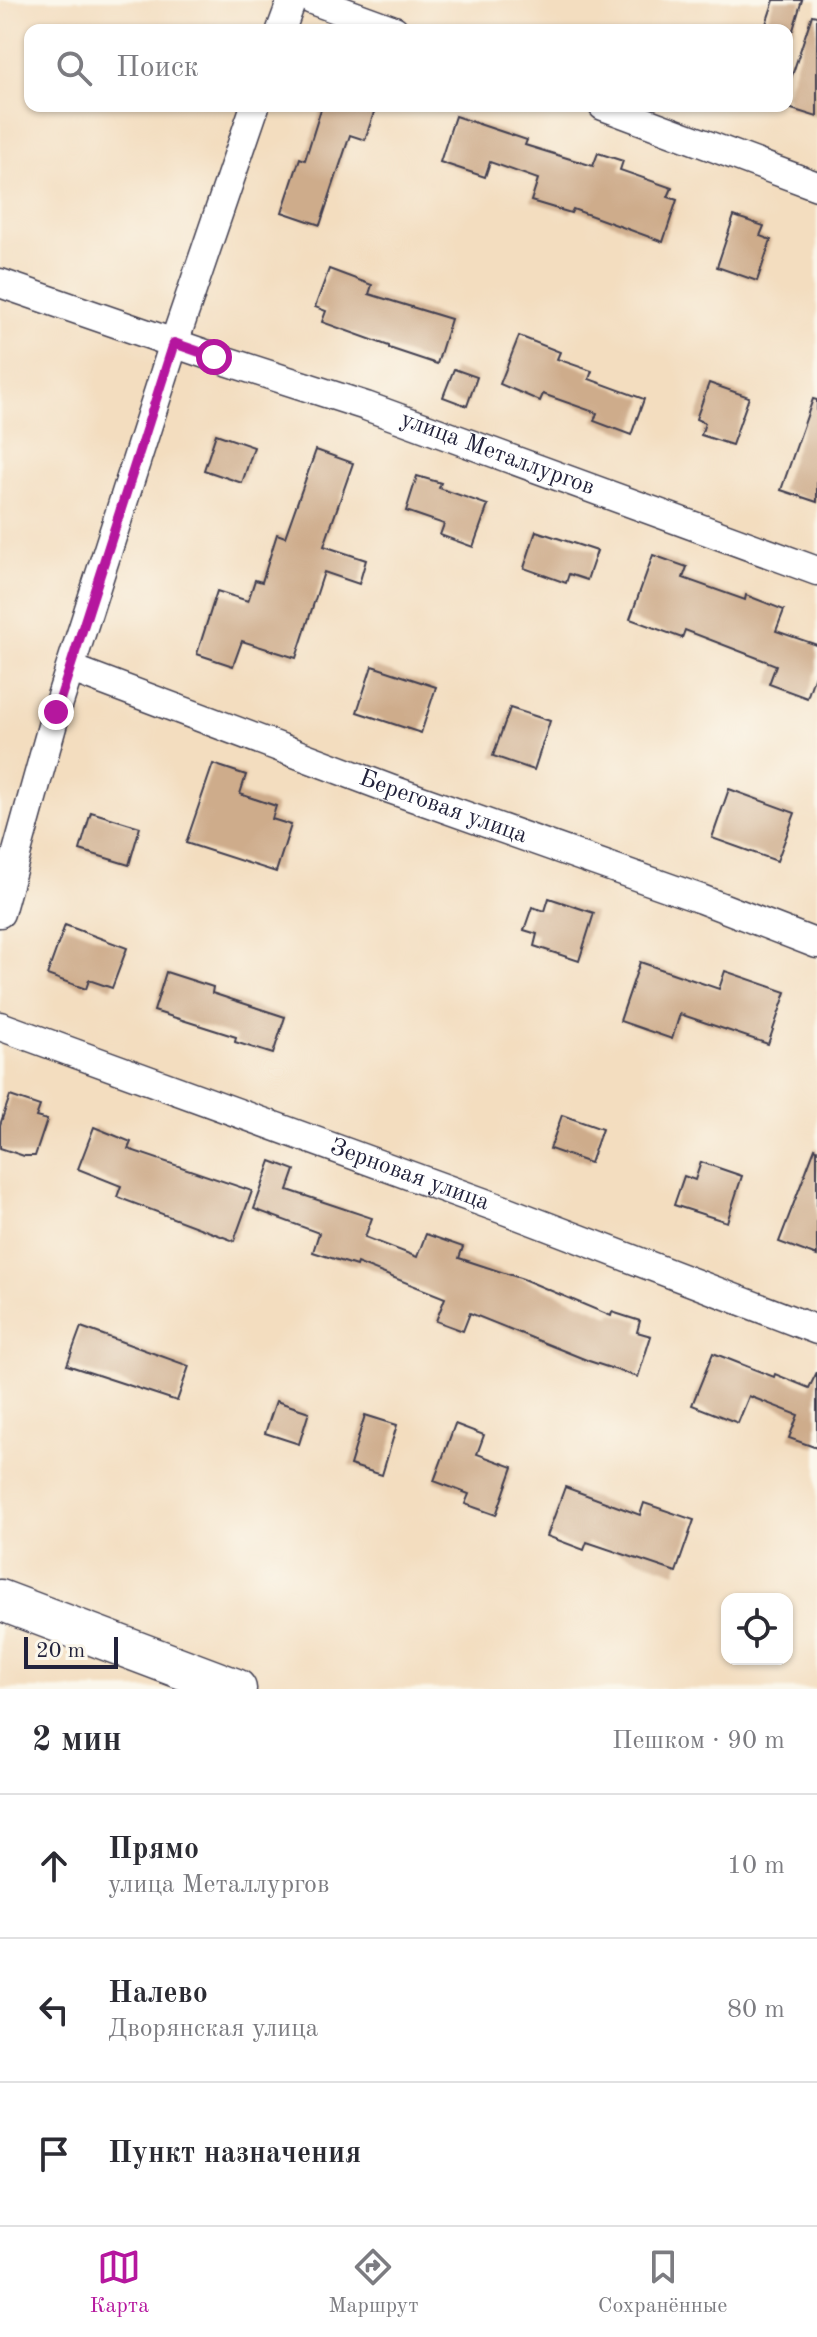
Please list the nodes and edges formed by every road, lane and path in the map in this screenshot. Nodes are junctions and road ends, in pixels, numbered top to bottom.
1 (292, 0) edge
2 (312, 0) edge
3 (283, 24) edge
4 (378, 24) edge
5 (253, 112) edge
6 (619, 112) edge
7 (817, 186) edge
8 (0, 283) edge
9 (174, 343) junction
10 (817, 571) edge
11 (72, 669) junction
12 (0, 913) edge
13 (817, 944) edge
14 (0, 1026) edge
15 (817, 1330) edge
16 (0, 1600) edge
17 (236, 1689) edge

1 - 3 street
2 - 4 street
5 - 9 street
6 - 7 street
8 - 9 street, улица Металлургов
9 - 10 street, улица Металлургов
9 - 11 street
11 - 12 street
11 - 13 street, Береговая улица
14 - 15 street, Зерновая улица
16 - 17 street

